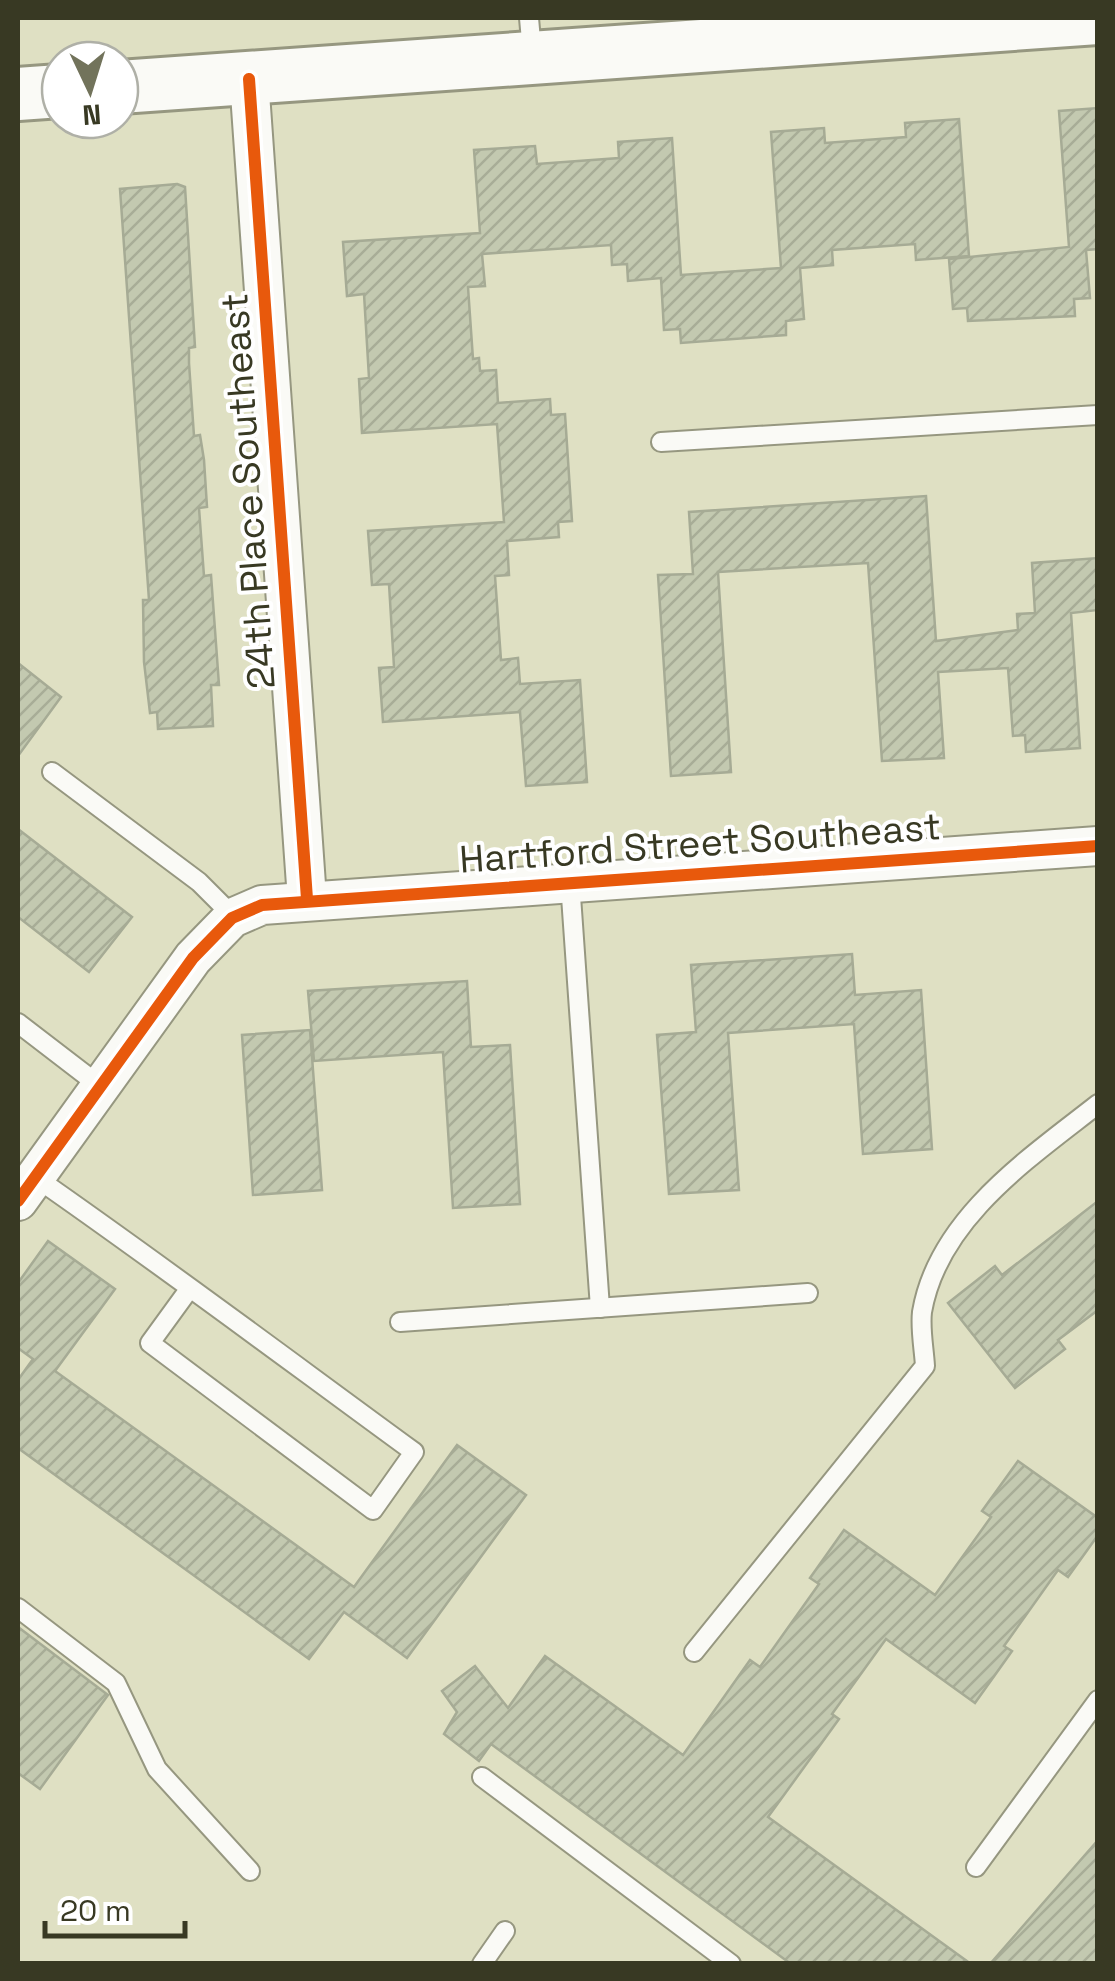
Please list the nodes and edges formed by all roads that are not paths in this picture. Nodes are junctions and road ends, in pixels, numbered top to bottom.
1 (1097, 18) edge
2 (848, 26) edge
3 (531, 37) edge
4 (249, 79) junction
5 (140, 86) edge
6 (1098, 415) edge
7 (662, 442) dead end
8 (52, 772) dead end
9 (1098, 846) edge
10 (570, 882) junction
11 (307, 899) junction
12 (234, 917) junction
13 (18, 1023) edge
14 (100, 1086) junction
15 (1098, 1104) edge
16 (26, 1189) edge
17 (190, 1288) junction
18 (808, 1293) dead end
19 (600, 1308) junction
20 (400, 1322) dead end
21 (18, 1608) edge
22 (694, 1652) dead end
23 (1098, 1700) edge
24 (482, 1776) dead end
25 (976, 1868) dead end
26 (250, 1871) dead end
27 (504, 1931) dead end
28 (482, 1964) edge
29 (731, 1964) edge

1 - 2 main road
2 - 3 main road
3 - 4 main road
4 - 5 main road
4 - 11 street, 24th Place Southeast
6 - 7 lane
8 - 12 lane
9 - 10 street, Hartford Street Southeast
10 - 11 street, Hartford Street Southeast
10 - 19 lane
11 - 12 street, Hartford Street Southeast
12 - 14 street
13 - 14 lane
14 - 16 street
15 - 22 lane
16 - 17 lane
17 - 17 lane
18 - 19 lane
19 - 20 lane
21 - 26 lane
23 - 25 lane
24 - 29 lane
27 - 28 lane

